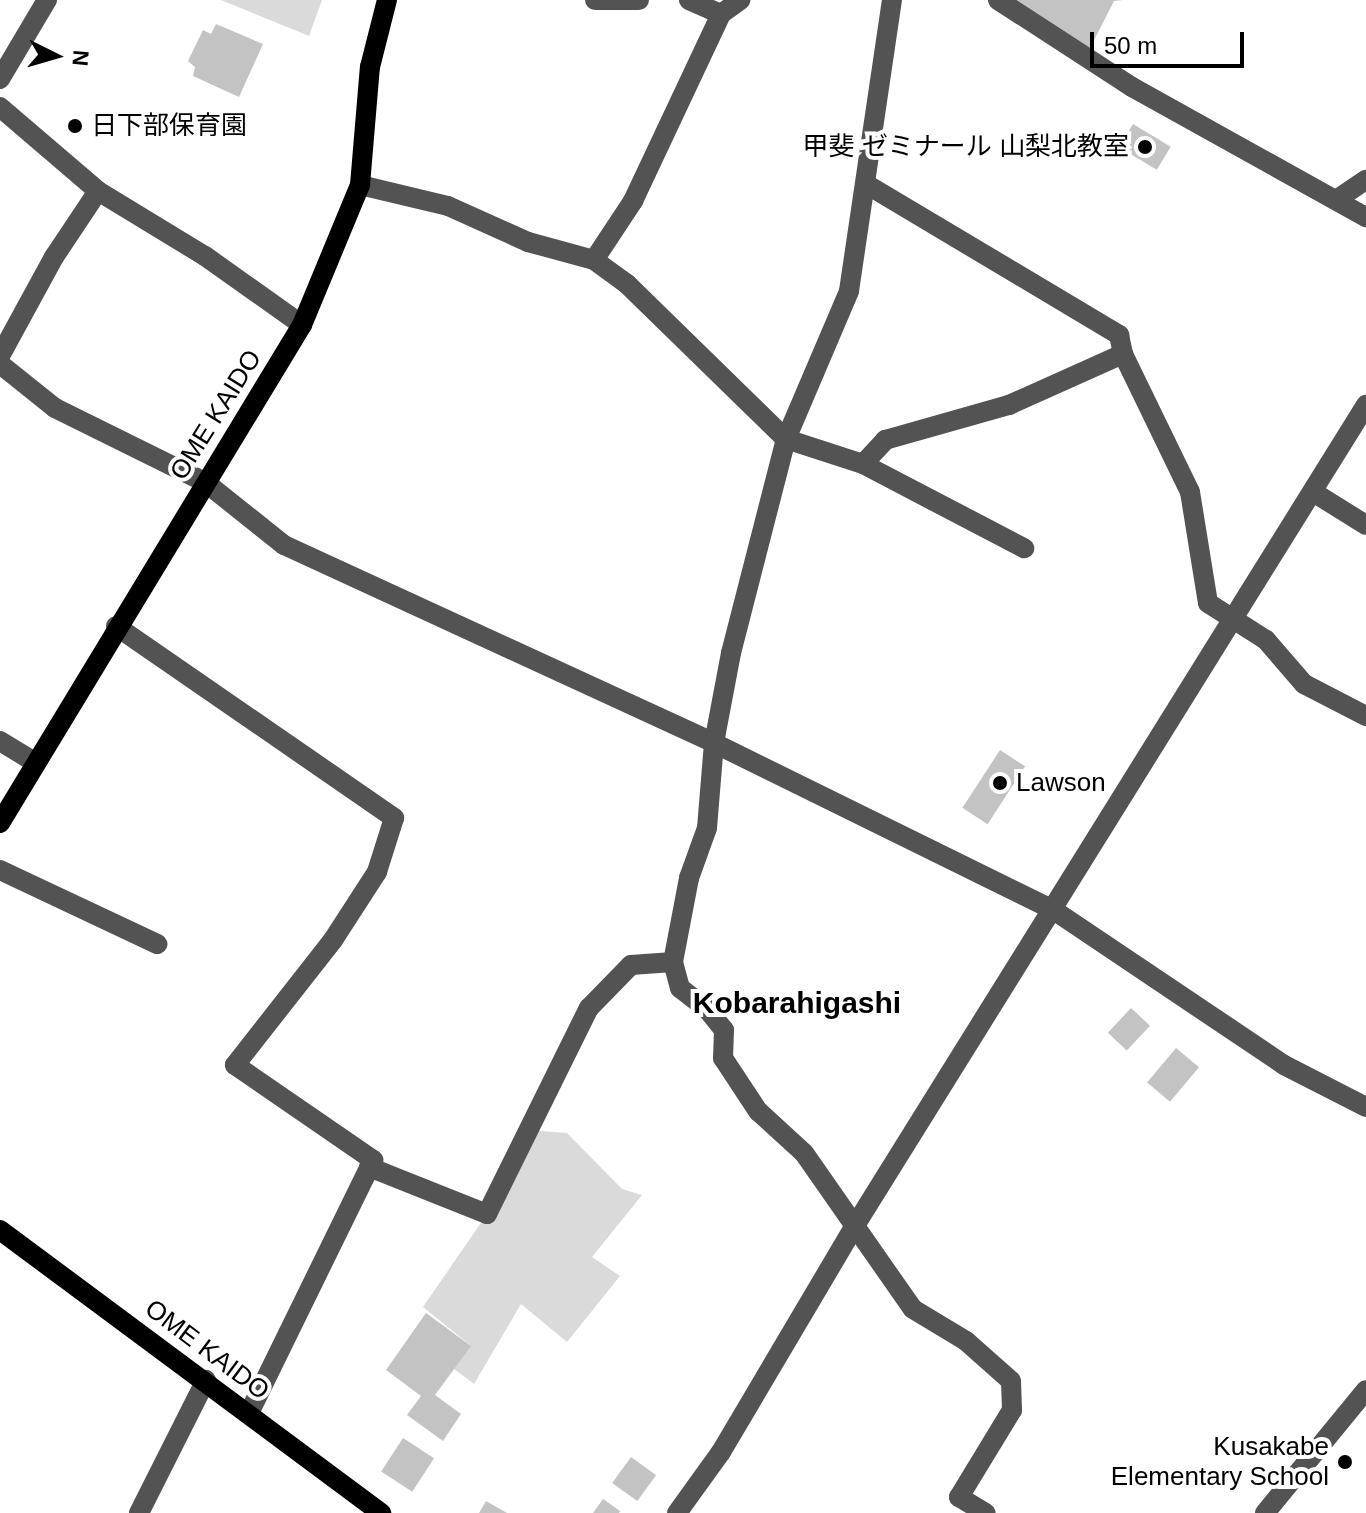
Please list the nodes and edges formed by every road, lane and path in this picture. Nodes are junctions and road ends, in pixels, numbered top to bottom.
1 (47, 0) edge
2 (387, 0) edge
3 (595, 0) edge
4 (639, 0) edge
5 (689, 0) edge
6 (740, 0) edge
7 (892, 0) edge
8 (998, 0) edge
9 (721, 14) junction
10 (0, 79) edge
11 (0, 107) edge
12 (1366, 180) edge
13 (866, 184) junction
14 (360, 185) junction
15 (98, 191) junction
16 (1336, 200) junction
17 (1366, 217) edge
18 (594, 260) junction
19 (302, 325) junction
20 (1123, 354) junction
21 (0, 356) edge
22 (0, 364) edge
23 (1366, 405) edge
24 (786, 439) junction
25 (863, 464) junction
26 (205, 482) junction
27 (1313, 492) junction
28 (1366, 525) edge
29 (1024, 548) dead end
30 (1234, 624) junction
31 (116, 626) junction
32 (1366, 716) edge
33 (0, 741) edge
34 (714, 743) junction
35 (36, 763) junction
36 (0, 823) edge
37 (0, 870) edge
38 (1055, 911) junction
39 (157, 944) dead end
40 (673, 962) junction
41 (1366, 1107) edge
42 (369, 1167) junction
43 (856, 1224) junction
44 (1, 1232) edge
45 (206, 1380) junction
46 (1366, 1390) edge
47 (249, 1413) junction
48 (139, 1513) edge
49 (381, 1513) edge
50 (677, 1513) edge
51 (986, 1513) edge
52 (1265, 1513) edge

1 - 10 street
2 - 14 main road, OME KAIDO
3 - 4 street
5 - 9 street
6 - 9 street
7 - 13 street
8 - 16 street
9 - 18 street
11 - 15 street
12 - 16 street
13 - 20 street
13 - 24 street
14 - 18 street
14 - 19 main road, OME KAIDO
15 - 19 street
15 - 21 street
16 - 17 street
18 - 24 street
19 - 26 main road, OME KAIDO
20 - 25 street
20 - 30 street
22 - 26 street
23 - 27 street
24 - 25 street
24 - 34 street
25 - 29 street
26 - 31 main road, OME KAIDO
26 - 34 street
27 - 28 street
27 - 30 street
30 - 32 street
30 - 38 street
31 - 35 main road, OME KAIDO
31 - 42 street
33 - 35 street
34 - 38 street
34 - 40 street
35 - 36 main road, OME KAIDO
37 - 39 street
38 - 41 street
38 - 43 street
40 - 42 street
40 - 43 street
42 - 47 street
43 - 50 street
43 - 51 street
44 - 45 main road, OME KAIDO
45 - 47 main road, OME KAIDO
45 - 48 street
46 - 52 street
47 - 49 main road, OME KAIDO

